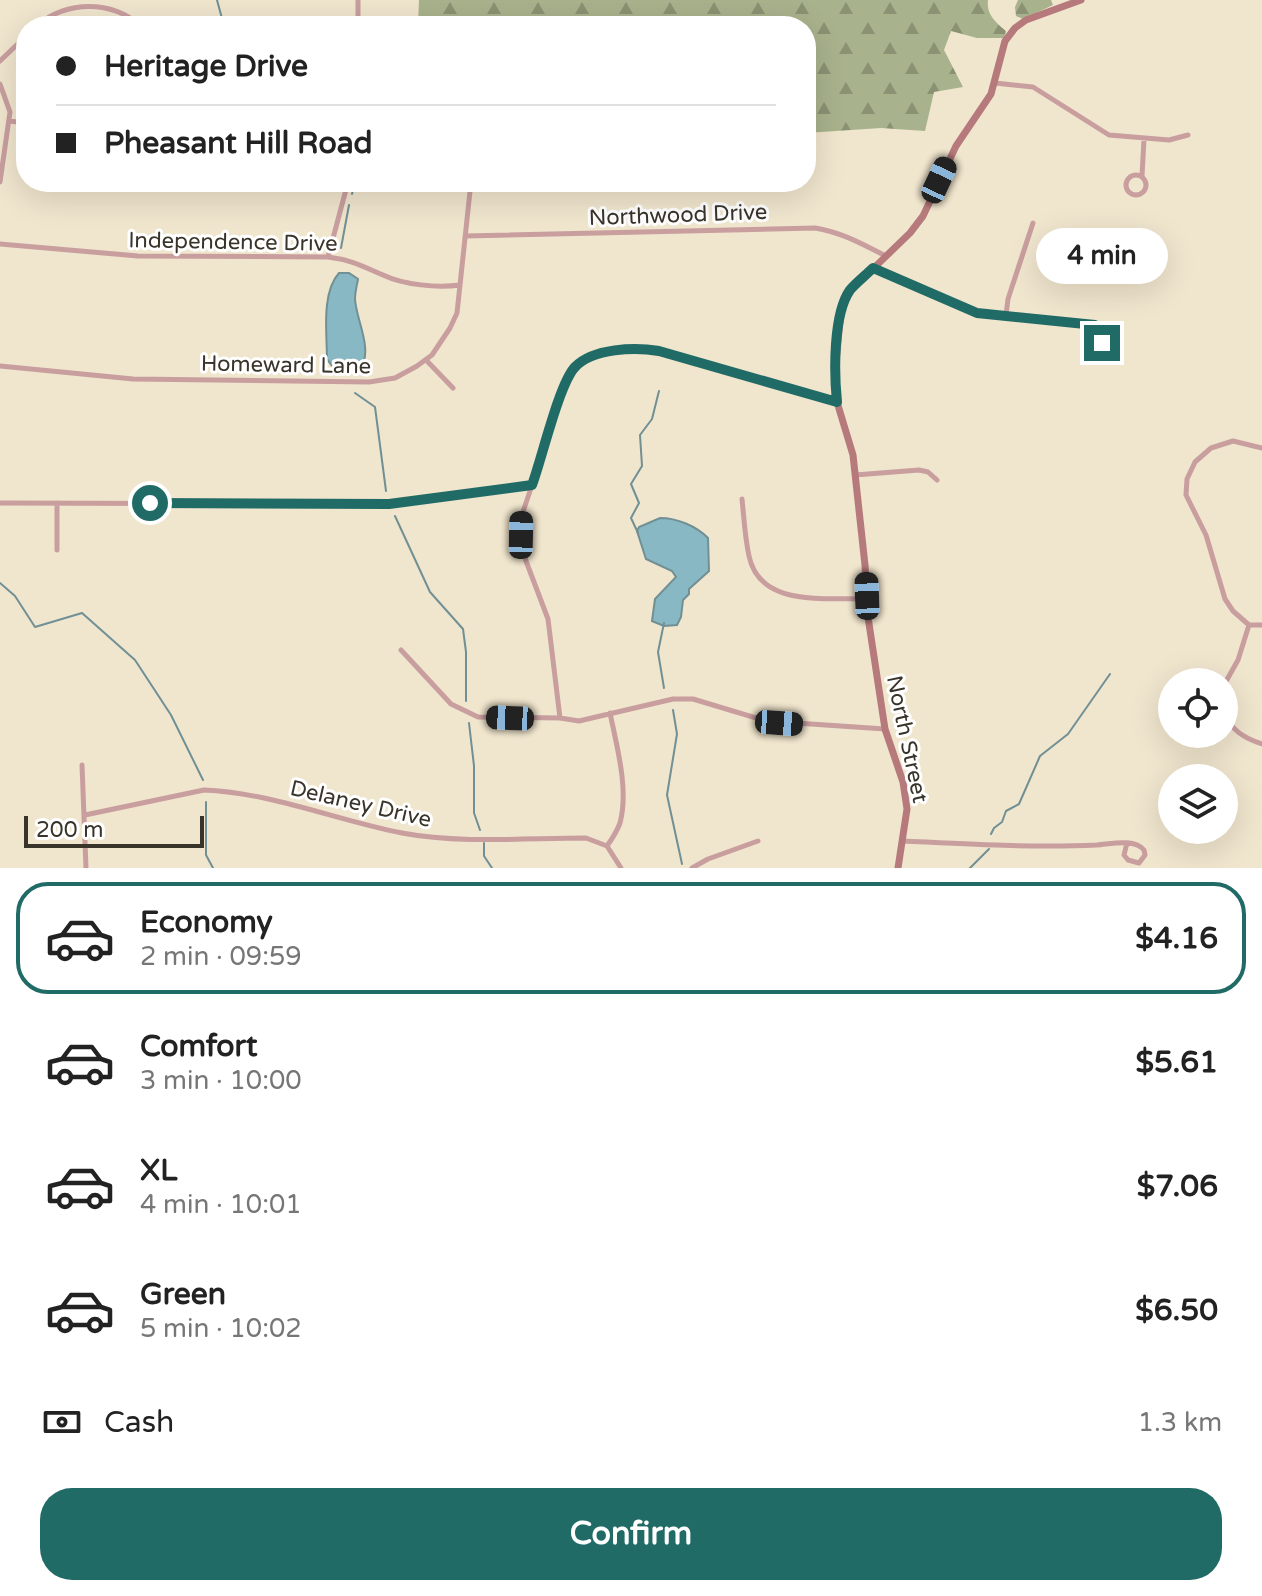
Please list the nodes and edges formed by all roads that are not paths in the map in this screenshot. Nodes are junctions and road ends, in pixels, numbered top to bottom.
1 (1081, 0) edge
2 (1058, 3) edge
3 (49, 16) edge
4 (129, 16) edge
5 (16, 46) edge
6 (0, 61) edge
7 (995, 83) junction
8 (0, 84) edge
9 (9, 121) junction
10 (16, 122) edge
11 (1188, 135) dead end
12 (1144, 139) junction
13 (1142, 176) junction
14 (0, 182) edge
15 (345, 192) edge
16 (470, 192) edge
17 (1033, 223) dead end
18 (465, 236) junction
19 (0, 244) edge
20 (886, 256) junction
21 (328, 257) junction
22 (873, 268) junction
23 (460, 285) junction
24 (1006, 315) junction
25 (1085, 325) junction
26 (426, 360) junction
27 (0, 366) edge
28 (453, 388) dead end
29 (837, 402) junction
30 (1262, 448) edge
31 (855, 475) junction
32 (937, 480) dead end
33 (532, 485) junction
34 (742, 499) dead end
35 (0, 503) edge
36 (57, 503) junction
37 (57, 550) dead end
38 (867, 599) junction
39 (1249, 625) junction
40 (1262, 625) edge
41 (401, 650) dead end
42 (1234, 668) edge
43 (610, 713) junction
44 (560, 718) junction
45 (885, 729) junction
46 (1238, 732) edge
47 (1262, 744) edge
48 (82, 765) dead end
49 (85, 815) junction
50 (758, 841) dead end
51 (903, 841) junction
52 (1127, 843) junction
53 (607, 846) junction
54 (86, 868) edge
55 (621, 868) edge
56 (692, 868) edge
57 (898, 868) edge

1 - 2 street, North Street
2 - 7 street, North Street
3 - 4 street
5 - 6 street
7 - 12 street
7 - 20 street, North Street
8 - 9 street
9 - 10 street
9 - 14 street
11 - 12 street
12 - 13 street
13 - 13 street
15 - 21 street
16 - 18 street, Homeward Lane
17 - 24 street
18 - 20 street, Northwood Drive
18 - 23 street, Homeward Lane
19 - 21 street, Independence Drive
20 - 22 street, North Street
21 - 23 street, Independence Drive
22 - 24 street
22 - 29 street, North Street
23 - 26 street, Homeward Lane
24 - 25 street
25 - 25 street
26 - 27 street, Homeward Lane
26 - 28 street
29 - 31 street, North Street
29 - 33 street
30 - 39 street
31 - 32 street
31 - 38 street, North Street
33 - 36 street
33 - 44 street
34 - 38 street
35 - 36 street
36 - 37 street
38 - 45 street, North Street
39 - 40 street
39 - 42 street
41 - 44 street
43 - 44 street
43 - 45 street
43 - 53 street
45 - 51 street, North Street
46 - 47 street
48 - 49 street
49 - 53 street, Delaney Drive
49 - 54 street
50 - 56 street
51 - 52 street
51 - 57 street, North Street
52 - 52 street
53 - 55 street

